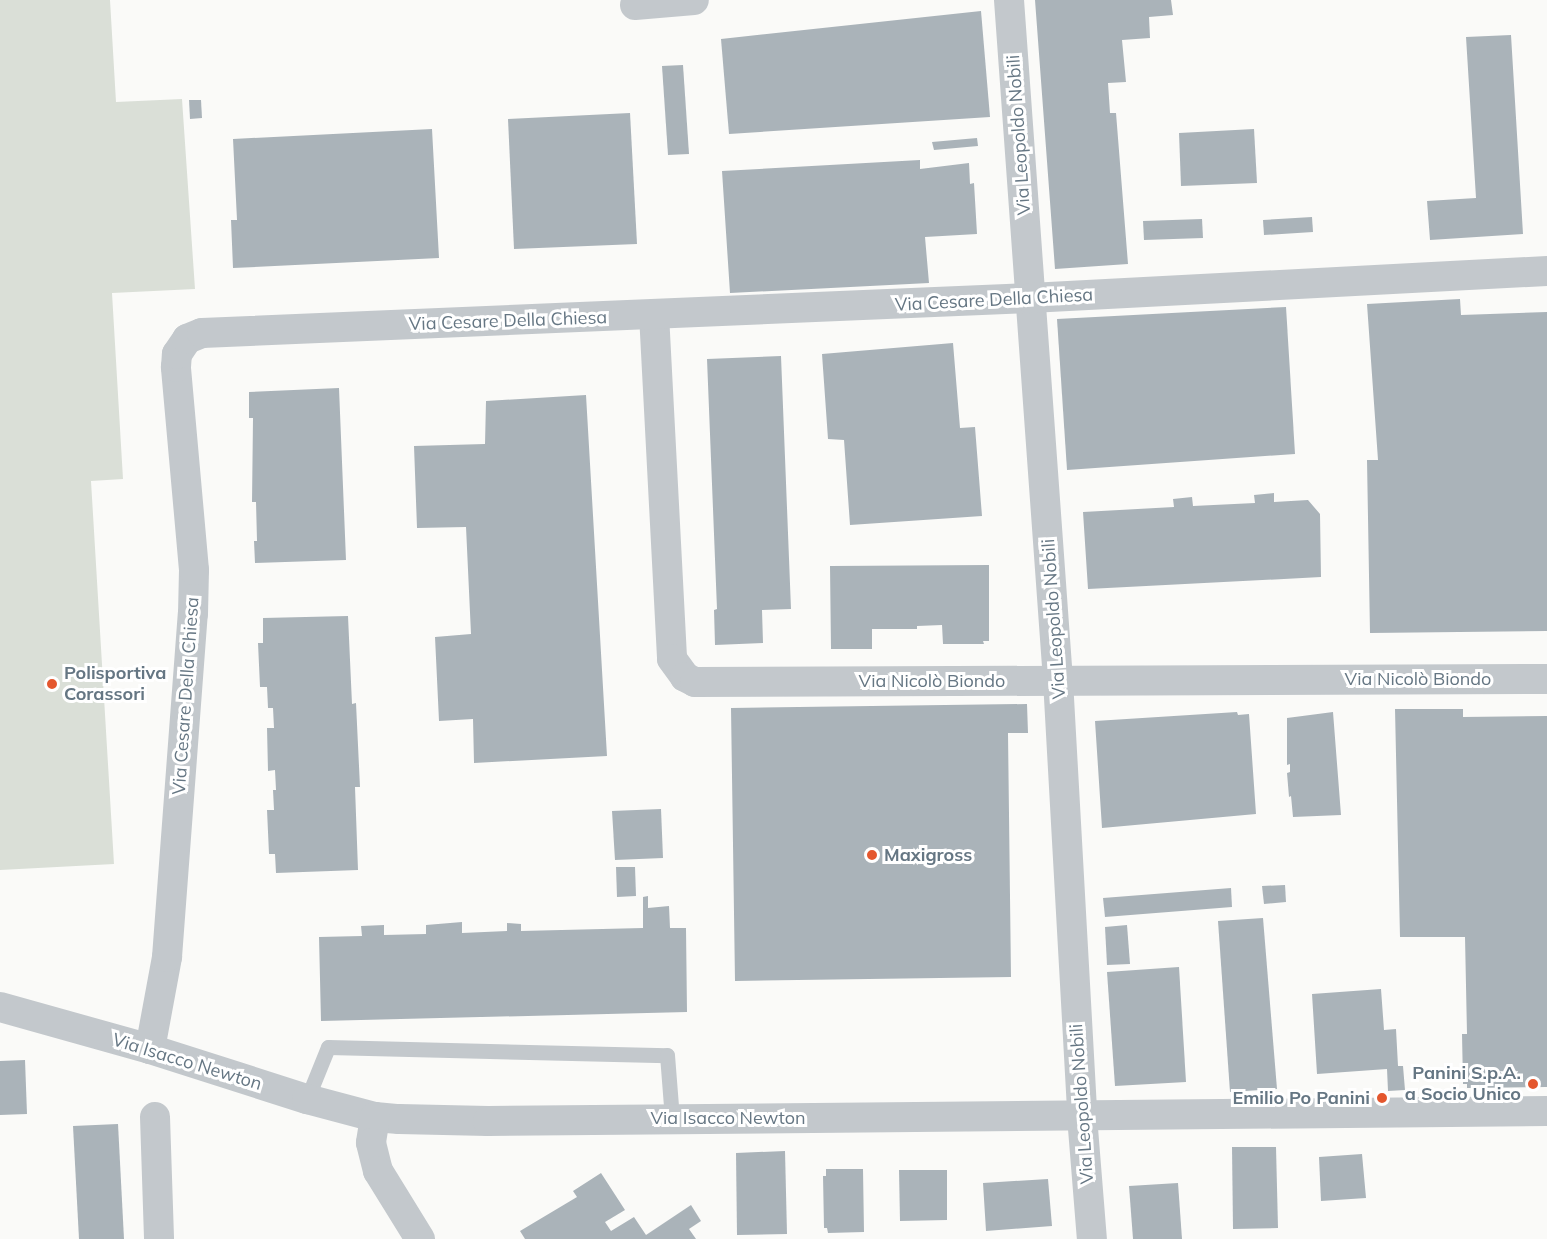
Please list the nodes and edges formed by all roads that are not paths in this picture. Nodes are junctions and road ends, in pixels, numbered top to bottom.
1 (694, 0) edge
2 (1009, 0) edge
3 (635, 5) dead end
4 (1547, 270) edge
5 (1030, 298) junction
6 (654, 315) junction
7 (1547, 679) edge
8 (1058, 680) junction
9 (0, 1007) edge
10 (150, 1049) junction
11 (307, 1099) junction
12 (1547, 1111) edge
13 (1082, 1116) junction
14 (155, 1117) dead end
15 (375, 1117) junction
16 (672, 1118) junction
17 (159, 1239) edge
18 (420, 1239) edge
19 (1092, 1239) edge

1 - 3 street
2 - 5 street, Via Leopoldo Nobili
4 - 5 street, Via Cesare Della Chiesa
5 - 6 street, Via Cesare Della Chiesa
5 - 8 street, Via Leopoldo Nobili
6 - 8 street, Via Nicolò Biondo
6 - 10 street, Via Cesare Della Chiesa
7 - 8 street, Via Nicolò Biondo
8 - 13 street, Via Leopoldo Nobili
9 - 10 street, Via Isacco Newton
10 - 11 street, Via Isacco Newton
11 - 15 street, Via Isacco Newton
11 - 16 lane
12 - 13 street, Via Isacco Newton
13 - 16 street, Via Isacco Newton
13 - 19 street, Via Leopoldo Nobili
14 - 17 street
15 - 16 street, Via Isacco Newton
15 - 18 street

